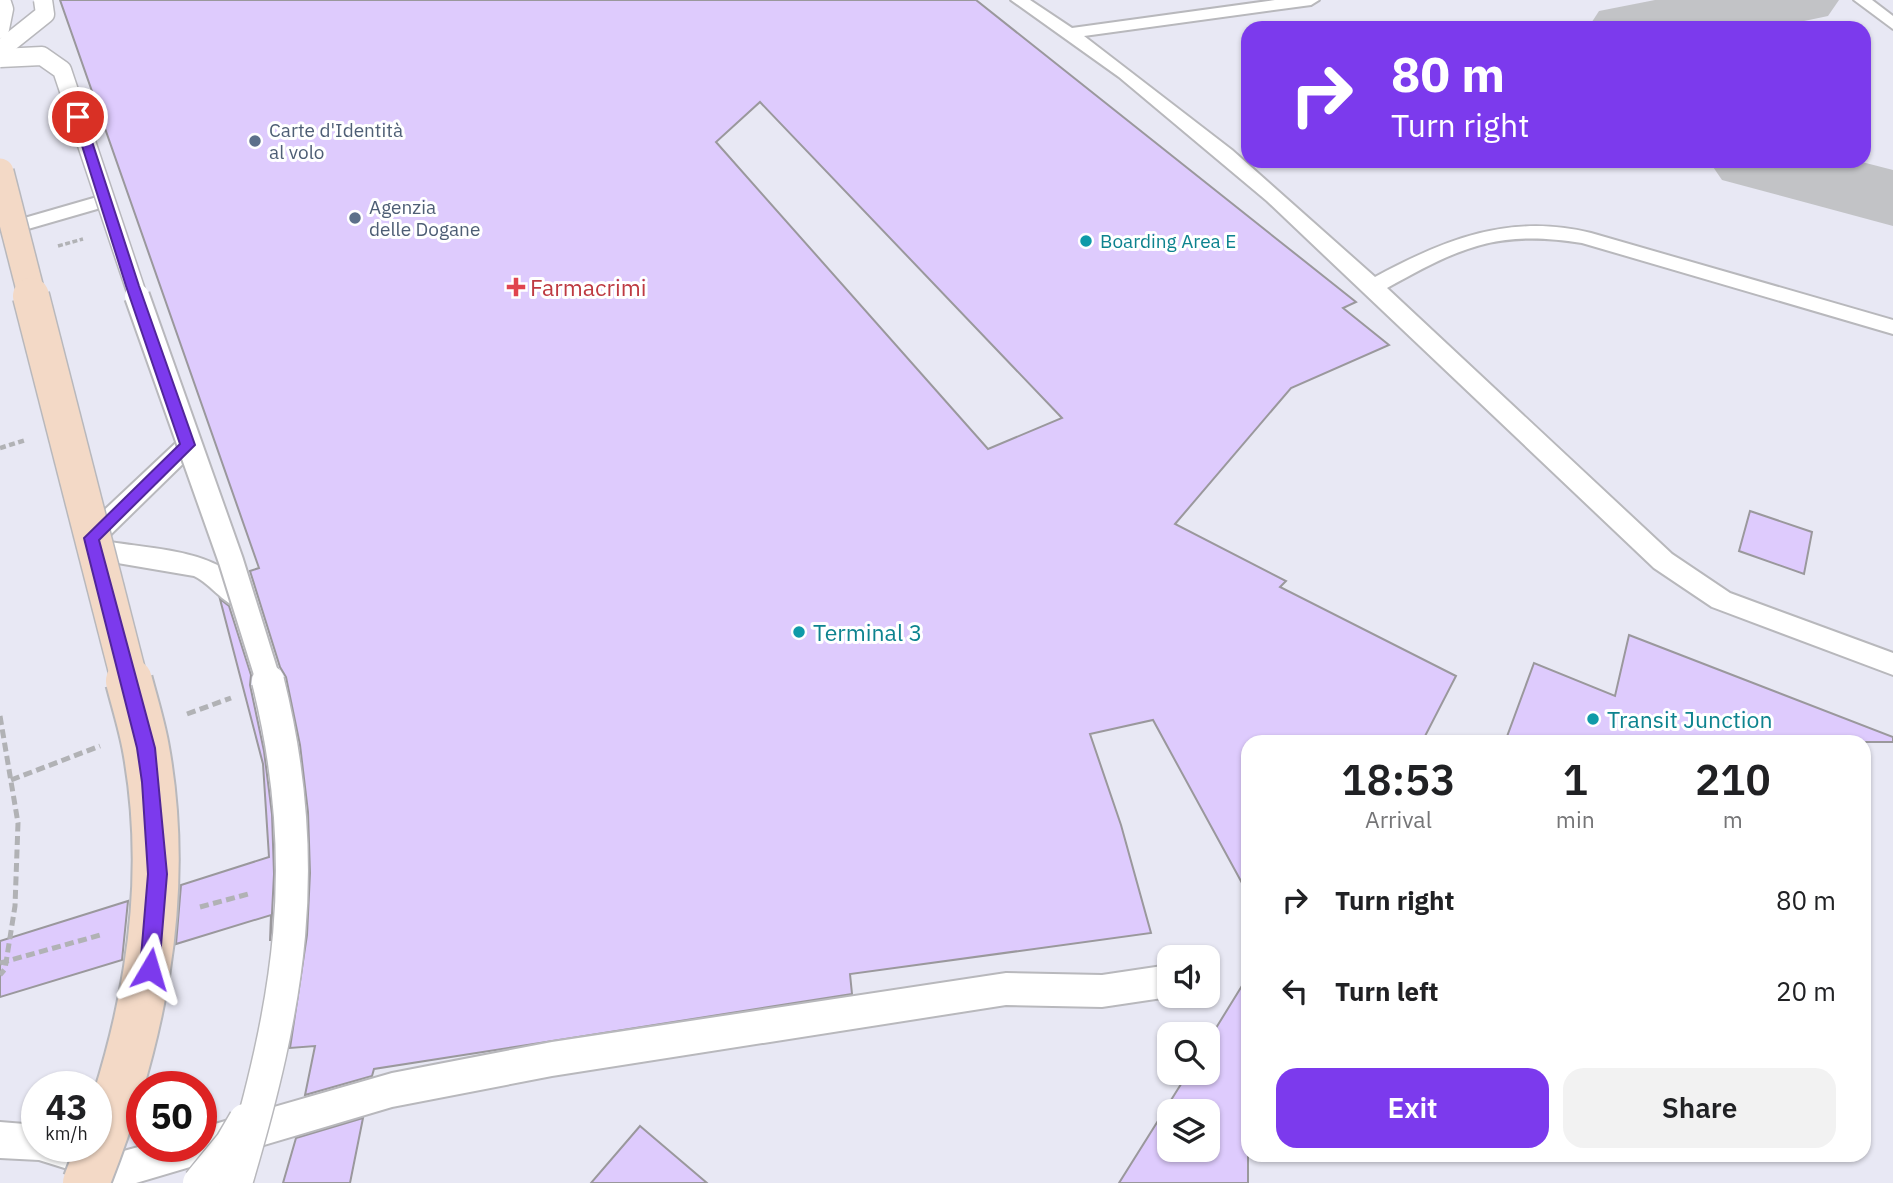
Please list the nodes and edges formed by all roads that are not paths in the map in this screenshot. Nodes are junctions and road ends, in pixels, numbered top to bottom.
1 (1, 0) edge
2 (43, 0) edge
3 (1019, 0) edge
4 (1311, 0) edge
5 (1862, 0) edge
6 (1893, 24) edge
7 (0, 29) edge
8 (1070, 33) junction
9 (0, 50) edge
10 (0, 58) edge
11 (0, 172) edge
12 (104, 201) junction
13 (14, 227) junction
14 (1373, 287) junction
15 (1893, 327) edge
16 (188, 445) junction
17 (93, 543) junction
18 (242, 600) junction
19 (1893, 664) edge
20 (1157, 983) edge
21 (266, 1084) junction
22 (0, 1140) edge
23 (217, 1141) edge
24 (21, 1142) edge
25 (83, 1162) edge
26 (155, 1162) edge
27 (114, 1176) edge
28 (86, 1183) edge
29 (199, 1183) edge
30 (236, 1183) edge

1 - 7 lane, bridge
2 - 9 lane, bridge
3 - 8 lane
4 - 8 lane
5 - 6 lane
8 - 14 lane
10 - 12 lane, bridge
11 - 13 main road, bridge
12 - 13 lane
12 - 16 lane, bridge
13 - 17 main road, bridge
14 - 15 lane
14 - 19 lane
16 - 17 lane
16 - 18 lane, bridge
17 - 18 lane
17 - 28 main road, bridge
18 - 21 lane, bridge
20 - 23 lane
21 - 29 lane, bridge
21 - 30 lane, bridge
22 - 24 lane
25 - 27 lane
26 - 27 lane

